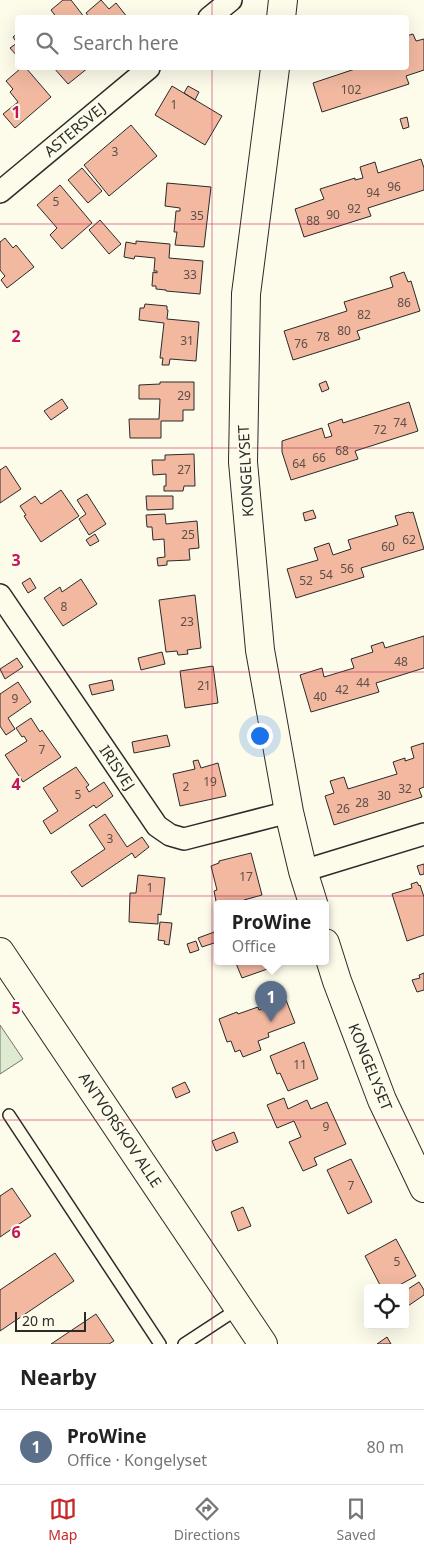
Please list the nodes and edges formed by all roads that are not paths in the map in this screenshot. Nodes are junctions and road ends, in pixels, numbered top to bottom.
1 (230, 0) edge
2 (283, 0) edge
3 (213, 15) edge
4 (281, 15) edge
5 (147, 70) edge
6 (275, 70) edge
7 (0, 192) edge
8 (0, 595) edge
9 (289, 812) junction
10 (424, 834) edge
11 (303, 871) junction
12 (311, 900) edge
13 (0, 952) edge
14 (329, 956) edge
15 (9, 1114) dead end
16 (424, 1188) edge
17 (239, 1308) junction
18 (160, 1344) edge
19 (184, 1344) edge
20 (263, 1344) edge

1 - 3 street
2 - 4 street
5 - 7 street, ASTERSVEJ
6 - 9 street, KONGELYSET
8 - 9 street, IRISVEJ
9 - 11 street, KONGELYSET
10 - 11 street
11 - 12 street, KONGELYSET
13 - 17 street, ANTVORSKOV ALLE
14 - 16 street, KONGELYSET
15 - 18 lane
17 - 19 lane
17 - 20 street, ANTVORSKOV ALLE

